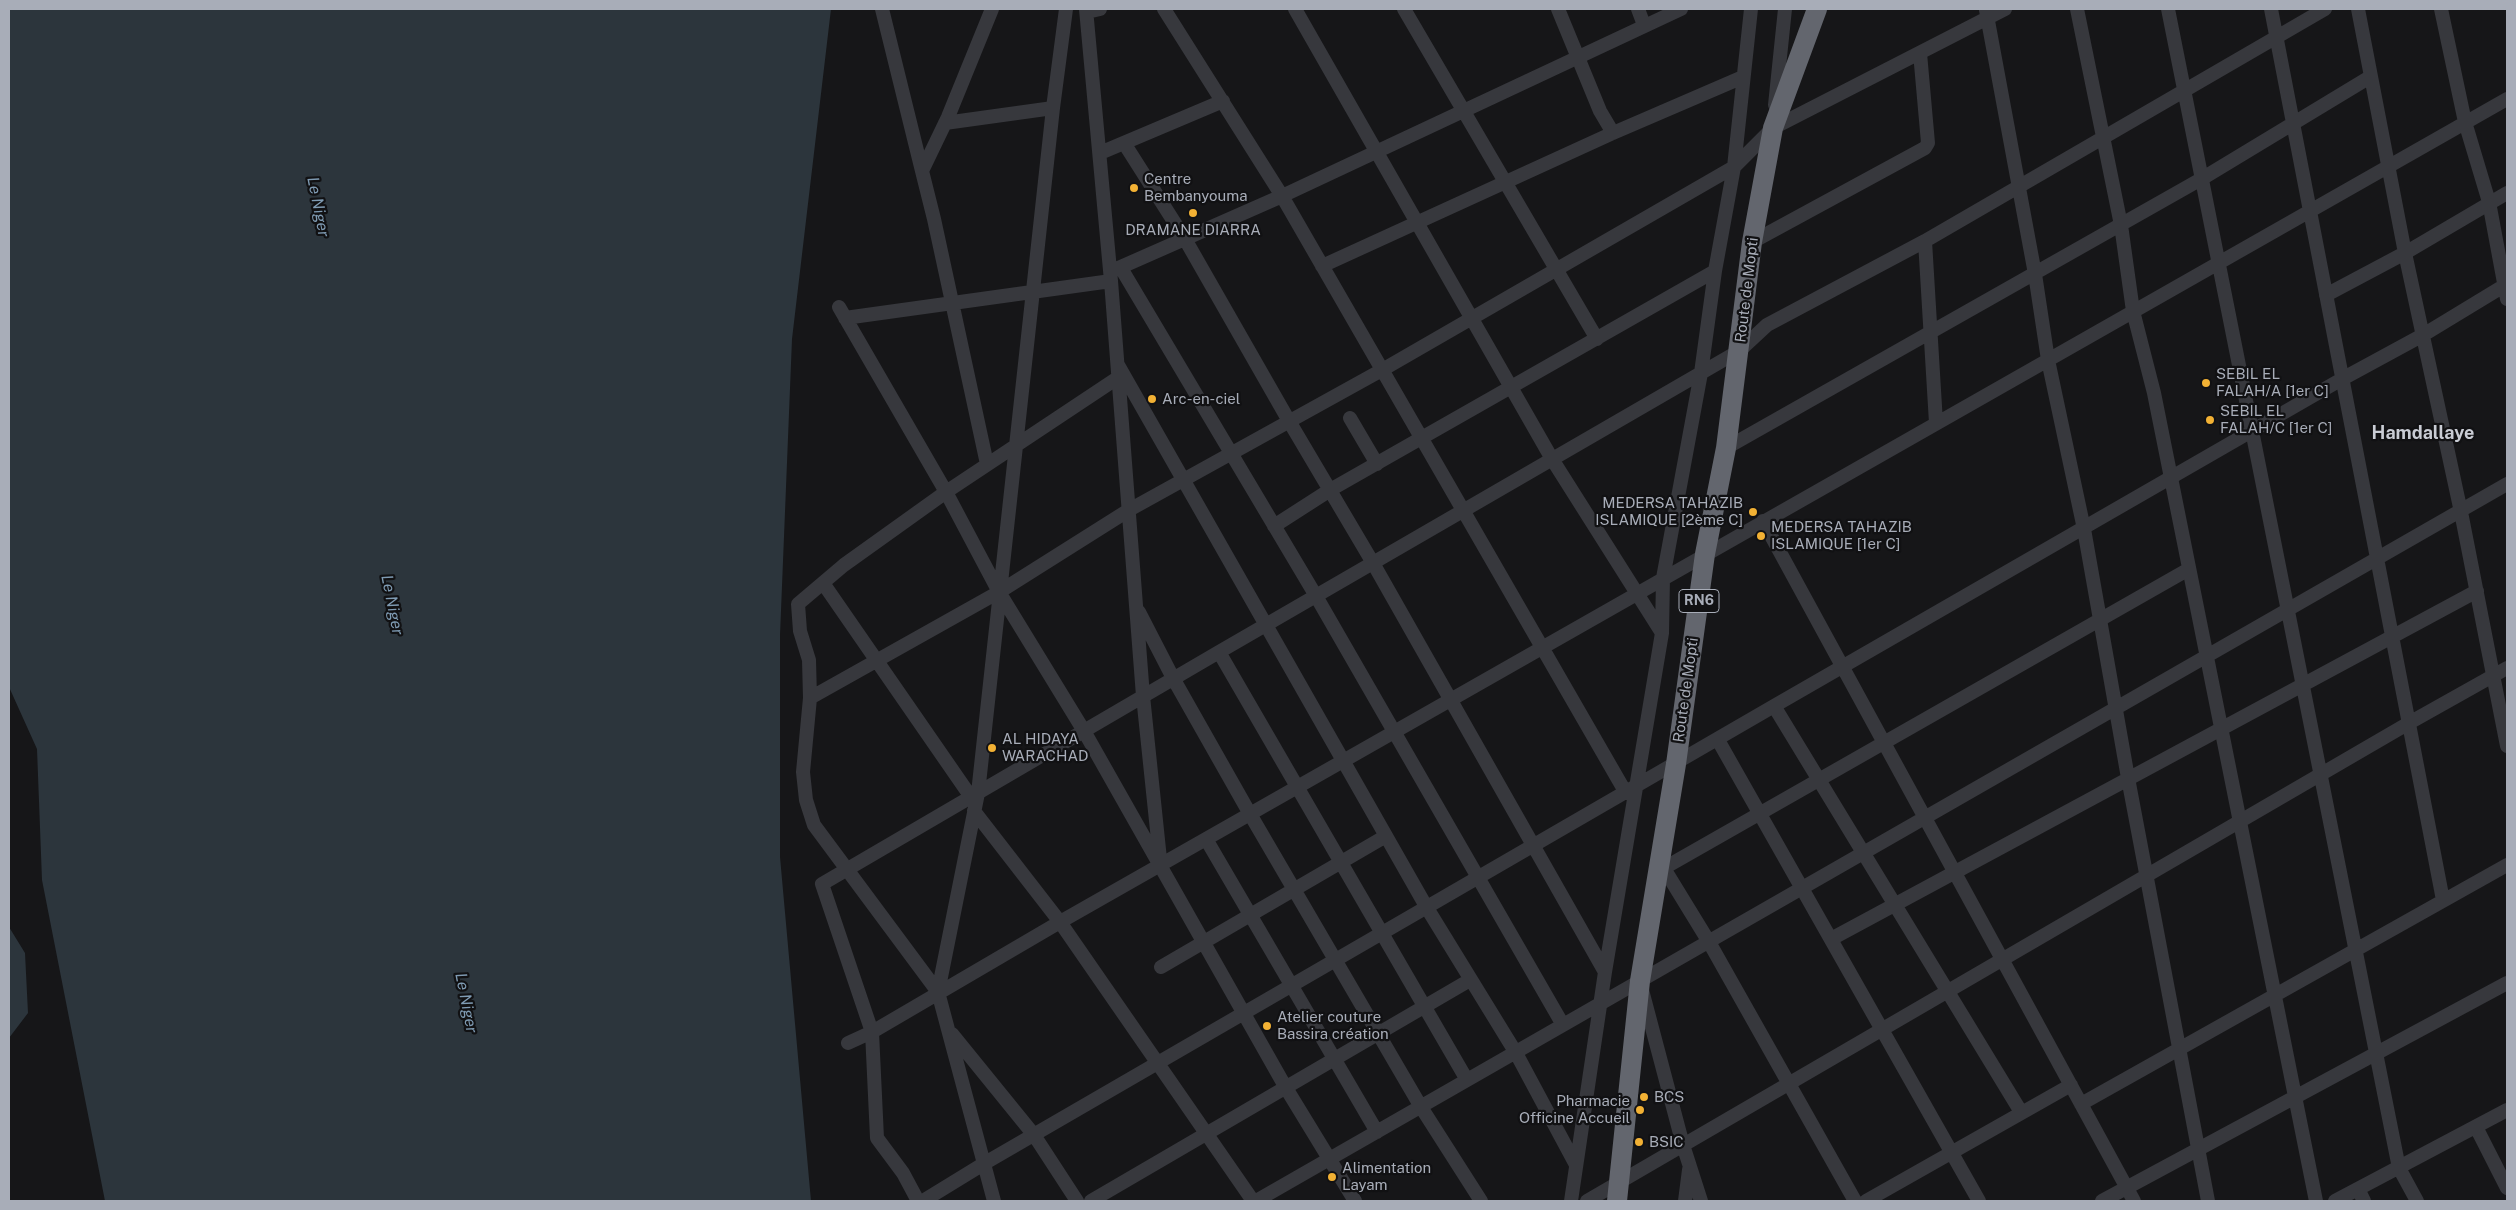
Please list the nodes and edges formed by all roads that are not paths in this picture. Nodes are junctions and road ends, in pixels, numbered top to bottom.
1 (882, 9) edge
2 (992, 9) edge
3 (1066, 9) edge
4 (1164, 9) edge
5 (1295, 9) edge
6 (1404, 9) edge
7 (1558, 9) edge
8 (1638, 9) edge
9 (1681, 9) edge
10 (1752, 9) edge
11 (1785, 9) edge
12 (1817, 9) edge
13 (2005, 9) edge
14 (2078, 9) edge
15 (2168, 9) edge
16 (2271, 9) edge
17 (2325, 9) edge
18 (2358, 9) edge
19 (2441, 9) edge
20 (1091, 10) edge
21 (1987, 14) edge
22 (1644, 26) junction
23 (2276, 36) junction
24 (1920, 53) junction
25 (1578, 57) junction
26 (1743, 77) junction
27 (2370, 77) junction
28 (2185, 90) junction
29 (2507, 99) edge
30 (1223, 100) junction
31 (1053, 108) junction
32 (1463, 109) junction
33 (2465, 122) junction
34 (945, 124) junction
35 (2293, 124) junction
36 (1773, 128) junction
37 (1613, 133) junction
38 (2104, 136) junction
39 (1124, 143) junction
40 (1376, 152) junction
41 (1100, 153) junction
42 (2387, 166) junction
43 (1734, 167) junction
44 (922, 171) junction
45 (2202, 178) junction
46 (1506, 183) junction
47 (2019, 185) junction
48 (2507, 193) edge
49 (1282, 196) junction
50 (2489, 202) junction
51 (2310, 210) junction
52 (1417, 224) junction
53 (2121, 225) junction
54 (1185, 239) junction
55 (1925, 240) junction
56 (1752, 242) junction
57 (2405, 253) junction
58 (2219, 263) junction
59 (1322, 266) junction
60 (1554, 270) junction
61 (1715, 271) junction
62 (1114, 273) junction
63 (2036, 274) junction
64 (2506, 290) edge
65 (1032, 293) junction
66 (2326, 295) junction
67 (952, 302) junction
68 (2133, 311) junction
69 (1470, 319) junction
70 (1931, 333) junction
71 (2423, 335) junction
72 (1597, 339) junction
73 (1739, 351) junction
74 (2048, 360) junction
75 (1382, 370) junction
76 (1118, 371) junction
77 (1701, 372) junction
78 (2342, 379) junction
79 (1512, 387) junction
80 (1350, 418) dead end
81 (1289, 421) junction
82 (1936, 423) junction
83 (2253, 431) junction
84 (1422, 440) junction
85 (1015, 446) junction
86 (1726, 448) junction
87 (1230, 453) junction
88 (1552, 459) junction
89 (987, 464) junction
90 (1377, 464) junction
91 (2170, 479) junction
92 (1183, 480) junction
93 (2507, 484) edge
94 (1330, 490) junction
95 (946, 492) junction
96 (1128, 510) junction
97 (1462, 511) junction
98 (2461, 512) junction
99 (1763, 521) junction
100 (1274, 526) junction
101 (2084, 529) junction
102 (1705, 554) junction
103 (2377, 558) junction
104 (1373, 562) junction
105 (2189, 569) junction
106 (1663, 578) junction
107 (823, 583) junction
108 (2477, 591) junction
109 (999, 592) junction
110 (1637, 593) junction
111 (1316, 596) junction
112 (1137, 607) junction
113 (2288, 609) junction
114 (2100, 620) junction
115 (1267, 624) junction
116 (1662, 633) junction
117 (2392, 635) junction
118 (1542, 648) junction
119 (1219, 652) junction
120 (2207, 656) junction
121 (878, 661) junction
122 (1843, 668) junction
123 (2507, 668) edge
124 (2493, 676) junction
125 (1173, 678) junction
126 (2303, 683) junction
127 (1143, 696) junction
128 (810, 698) junction
129 (1450, 700) junction
130 (1774, 706) junction
131 (2115, 708) junction
132 (2409, 723) junction
133 (2221, 728) junction
134 (1084, 731) junction
135 (1393, 732) junction
136 (1718, 740) junction
137 (1884, 743) junction
138 (2507, 746) edge
139 (1343, 761) junction
140 (1676, 764) junction
141 (2321, 774) junction
142 (2128, 778) junction
143 (1818, 779) junction
144 (1296, 788) junction
145 (1631, 790) junction
146 (974, 795) junction
147 (974, 811) junction
148 (1250, 814) junction
149 (1759, 814) junction
150 (1925, 818) junction
151 (2239, 822) junction
152 (1386, 836) junction
153 (1206, 839) junction
154 (1535, 845) junction
155 (1862, 852) junction
156 (1340, 863) junction
157 (1160, 865) junction
158 (1662, 865) junction
159 (2507, 865) edge
160 (849, 868) junction
161 (1955, 873) junction
162 (2147, 875) junction
163 (1479, 878) junction
164 (1802, 888) junction
165 (1295, 889) junction
166 (2443, 900) junction
167 (1894, 904) junction
168 (1427, 908) junction
169 (1250, 915) junction
170 (1060, 922) junction
171 (1381, 934) junction
172 (1831, 939) junction
173 (1204, 942) junction
174 (1709, 942) junction
175 (2356, 950) junction
176 (1337, 960) junction
177 (2002, 960) junction
178 (1161, 967) dead end
179 (1605, 972) junction
180 (1470, 980) junction
181 (1640, 981) junction
182 (2507, 983) edge
183 (1291, 986) junction
184 (1947, 991) junction
185 (938, 992) junction
186 (2274, 996) junction
187 (1600, 1004) junction
188 (1424, 1007) junction
189 (1244, 1014) junction
190 (1563, 1025) junction
191 (1882, 1029) junction
192 (949, 1031) junction
193 (872, 1032) junction
194 (1378, 1033) junction
195 (848, 1043) dead end
196 (2180, 1049) junction
197 (1516, 1052) junction
198 (2376, 1053) junction
199 (1334, 1060) junction
200 (1158, 1063) junction
201 (1467, 1080) junction
202 (1788, 1084) junction
203 (2071, 1085) junction
204 (1286, 1088) junction
205 (2295, 1098) junction
206 (2081, 1104) junction
207 (1421, 1107) junction
208 (2507, 1110) edge
209 (2021, 1112) junction
210 (2476, 1127) junction
211 (1376, 1132) junction
212 (1206, 1134) junction
213 (1034, 1135) junction
214 (1684, 1145) junction
215 (2199, 1150) junction
216 (1951, 1152) junction
217 (1329, 1160) junction
218 (984, 1163) junction
219 (1576, 1165) junction
220 (1690, 1166) junction
221 (2399, 1168) junction
222 (2127, 1188) junction
223 (2507, 1188) edge
224 (1618, 1192) edge
225 (2361, 1195) edge
226 (918, 1201) edge
227 (923, 1201) edge
228 (994, 1201) edge
229 (1077, 1201) edge
230 (1091, 1201) edge
231 (1254, 1201) edge
232 (1355, 1201) edge
233 (1481, 1201) edge
234 (1571, 1201) edge
235 (1586, 1201) edge
236 (1685, 1201) edge
237 (1701, 1201) edge
238 (1854, 1201) edge
239 (1866, 1201) edge
240 (1979, 1201) edge
241 (2102, 1201) edge
242 (2134, 1201) edge
243 (2208, 1201) edge
244 (2316, 1201) edge
245 (2335, 1201) edge
246 (2417, 1201) edge

1 - 44 street
2 - 34 street
3 - 31 street
4 - 30 street
5 - 40 street
6 - 32 street
7 - 25 street
8 - 22 street
9 - 22 street
10 - 26 street
11 - 36 street
12 - 36 highway, Route de Mopti / RN6
13 - 21 street
14 - 38 street
15 - 28 street
16 - 23 street
17 - 23 street
18 - 27 street
19 - 33 street
20 - 41 street
21 - 24 street
21 - 47 street
22 - 25 street
23 - 28 street
23 - 35 street
24 - 36 street
24 - 56 street
25 - 32 street
25 - 37 street
26 - 37 street
26 - 43 street
27 - 35 street
27 - 42 street
28 - 38 street
28 - 45 street
29 - 33 street
30 - 39 street
30 - 49 street
31 - 34 street
31 - 65 street
32 - 40 street
32 - 46 street
33 - 42 street
33 - 50 street
34 - 44 street
35 - 45 street
35 - 51 street
36 - 43 street
36 - 56 highway, Route de Mopti / RN6
37 - 46 street
38 - 47 street
38 - 53 street
39 - 41 street
39 - 54 street
40 - 49 street
40 - 52 street
41 - 62 street
42 - 51 street
42 - 57 street
43 - 60 street
43 - 61 street
44 - 67 street
45 - 53 street
45 - 58 street
46 - 52 street
46 - 60 street
47 - 55 street
47 - 63 street
48 - 50 street
49 - 54 street
49 - 59 street
50 - 57 street
50 - 64 street
51 - 58 street
51 - 66 street
52 - 59 street
52 - 69 street
53 - 63 street
53 - 68 street
54 - 62 street
54 - 81 street
55 - 70 street
55 - 73 street
56 - 73 highway, Route de Mopti / RN6
57 - 66 street
57 - 71 street
58 - 68 street
58 - 83 street
59 - 75 street
60 - 69 street
60 - 72 street
61 - 72 street
61 - 77 street
62 - 65 street
62 - 76 street
62 - 87 street
63 - 70 street
63 - 74 street
64 - 71 street
65 - 67 street
65 - 85 street
66 - 78 street
67 - 89 street
67 - 95 street
68 - 74 street
68 - 91 street
69 - 75 street
69 - 79 street
70 - 82 street
70 - 86 street
71 - 78 street
71 - 98 street
72 - 79 street
73 - 77 street
73 - 86 highway, Route de Mopti / RN6
74 - 82 street
74 - 101 street
75 - 81 street
75 - 84 street
76 - 85 street
76 - 92 street
76 - 96 street
77 - 88 street
77 - 106 street
78 - 83 street
78 - 103 street
79 - 84 street
79 - 88 street
80 - 90 street
81 - 87 street
81 - 94 street
82 - 99 street
83 - 91 street
83 - 113 street
84 - 90 street
84 - 97 street
85 - 89 street
85 - 109 street
86 - 102 highway, Route de Mopti / RN6
87 - 92 street
87 - 100 street
88 - 97 street
88 - 110 street
89 - 95 street
90 - 94 street
91 - 101 street
91 - 105 street
92 - 96 street
92 - 115 street
93 - 98 street
94 - 100 street
94 - 104 street
95 - 107 street
95 - 109 street
96 - 109 street
96 - 112 street
97 - 104 street
97 - 118 street
98 - 103 street
98 - 108 street
99 - 102 street
99 - 122 street
100 - 111 street
101 - 114 street
101 - 122 street
102 - 106 street
102 - 140 highway, Route de Mopti / RN6
103 - 113 street
103 - 117 street
104 - 111 street
104 - 129 street
105 - 114 street
105 - 120 street
106 - 110 street
106 - 116 street
107 - 121 street
107 - 128 street
108 - 117 street
108 - 124 street
109 - 121 street
109 - 134 street
109 - 146 street
110 - 116 street
110 - 118 street
111 - 115 street
111 - 135 street
112 - 125 street
112 - 127 street
113 - 120 street
113 - 126 street
114 - 131 street
114 - 137 street
115 - 119 street
115 - 139 street
116 - 145 street
117 - 126 street
117 - 132 street
118 - 129 street
118 - 145 street
119 - 125 street
119 - 144 street
120 - 131 street
120 - 133 street
121 - 128 street
121 - 146 street
122 - 130 street
122 - 137 street
123 - 124 street
124 - 132 street
124 - 138 street
125 - 127 street
125 - 148 street
126 - 133 street
126 - 141 street
127 - 134 street
127 - 157 street
128 - 160 street
129 - 135 street
129 - 154 street
130 - 136 street
130 - 143 street
131 - 142 street
131 - 150 street
132 - 141 street
132 - 166 street
133 - 142 street
133 - 151 street
134 - 146 street
134 - 157 street
135 - 139 street
135 - 163 street
136 - 140 street
136 - 149 street
137 - 143 street
137 - 150 street
139 - 144 street
139 - 152 street
140 - 145 street
140 - 158 highway, Route de Mopti / RN6
141 - 151 street
141 - 175 street
142 - 161 street
142 - 162 street
143 - 149 street
143 - 155 street
144 - 148 street
144 - 156 street
145 - 154 street
145 - 179 street
146 - 147 street
146 - 160 street
147 - 170 street
147 - 185 street
148 - 153 street
148 - 165 street
149 - 158 street
149 - 164 street
150 - 155 street
150 - 161 street
151 - 162 street
151 - 186 street
152 - 156 street
152 - 168 street
153 - 157 street
153 - 169 street
154 - 163 street
154 - 179 street
155 - 164 street
155 - 167 street
156 - 165 street
156 - 171 street
157 - 170 street
157 - 173 street
158 - 174 street
158 - 181 highway, Route de Mopti / RN6
159 - 166 street
160 - 185 street
160 - 193 street
161 - 167 street
161 - 177 street
162 - 177 street
162 - 196 street
163 - 168 street
163 - 190 street
164 - 172 street
164 - 174 street
165 - 169 street
165 - 176 street
166 - 175 street
167 - 172 street
167 - 184 street
168 - 171 street
168 - 180 street
169 - 173 street
169 - 183 street
170 - 185 street
170 - 200 street
171 - 176 street
171 - 188 street
172 - 191 street
173 - 178 street
173 - 189 street
174 - 181 street
174 - 202 street
175 - 186 street
175 - 198 street
176 - 183 street
176 - 194 street
177 - 184 street
177 - 203 street
179 - 187 street
180 - 188 street
180 - 197 street
181 - 187 street
181 - 214 street
181 - 224 highway, Route de Mopti / RN6
182 - 198 street
183 - 189 street
183 - 199 street
184 - 191 street
184 - 209 street
185 - 192 street
185 - 193 street
186 - 196 street
186 - 205 street
187 - 190 street
187 - 219 street
188 - 194 street
188 - 201 street
189 - 200 street
189 - 204 street
190 - 197 street
191 - 202 street
191 - 216 street
192 - 213 street
192 - 218 street
193 - 195 street
193 - 226 street
194 - 199 street
194 - 207 street
196 - 206 street
196 - 215 street
197 - 201 street
197 - 219 street
198 - 205 street
198 - 221 street
199 - 204 street
199 - 211 street
200 - 212 street
200 - 213 street
201 - 207 street
202 - 214 street
202 - 238 street
203 - 206 street
203 - 209 street
204 - 212 street
204 - 217 street
205 - 215 street
205 - 244 street
206 - 222 street
207 - 211 street
207 - 233 street
208 - 210 street
209 - 216 street
210 - 221 street
210 - 223 street
211 - 217 street
212 - 230 street
212 - 231 street
213 - 218 street
213 - 229 street
214 - 220 street
214 - 224 street
215 - 222 street
215 - 243 street
216 - 239 street
216 - 240 street
217 - 231 street
217 - 232 street
218 - 227 street
218 - 228 street
219 - 234 street
220 - 236 street
220 - 237 street
221 - 225 street
221 - 246 street
222 - 241 street
222 - 242 street
224 - 235 street
225 - 245 street

